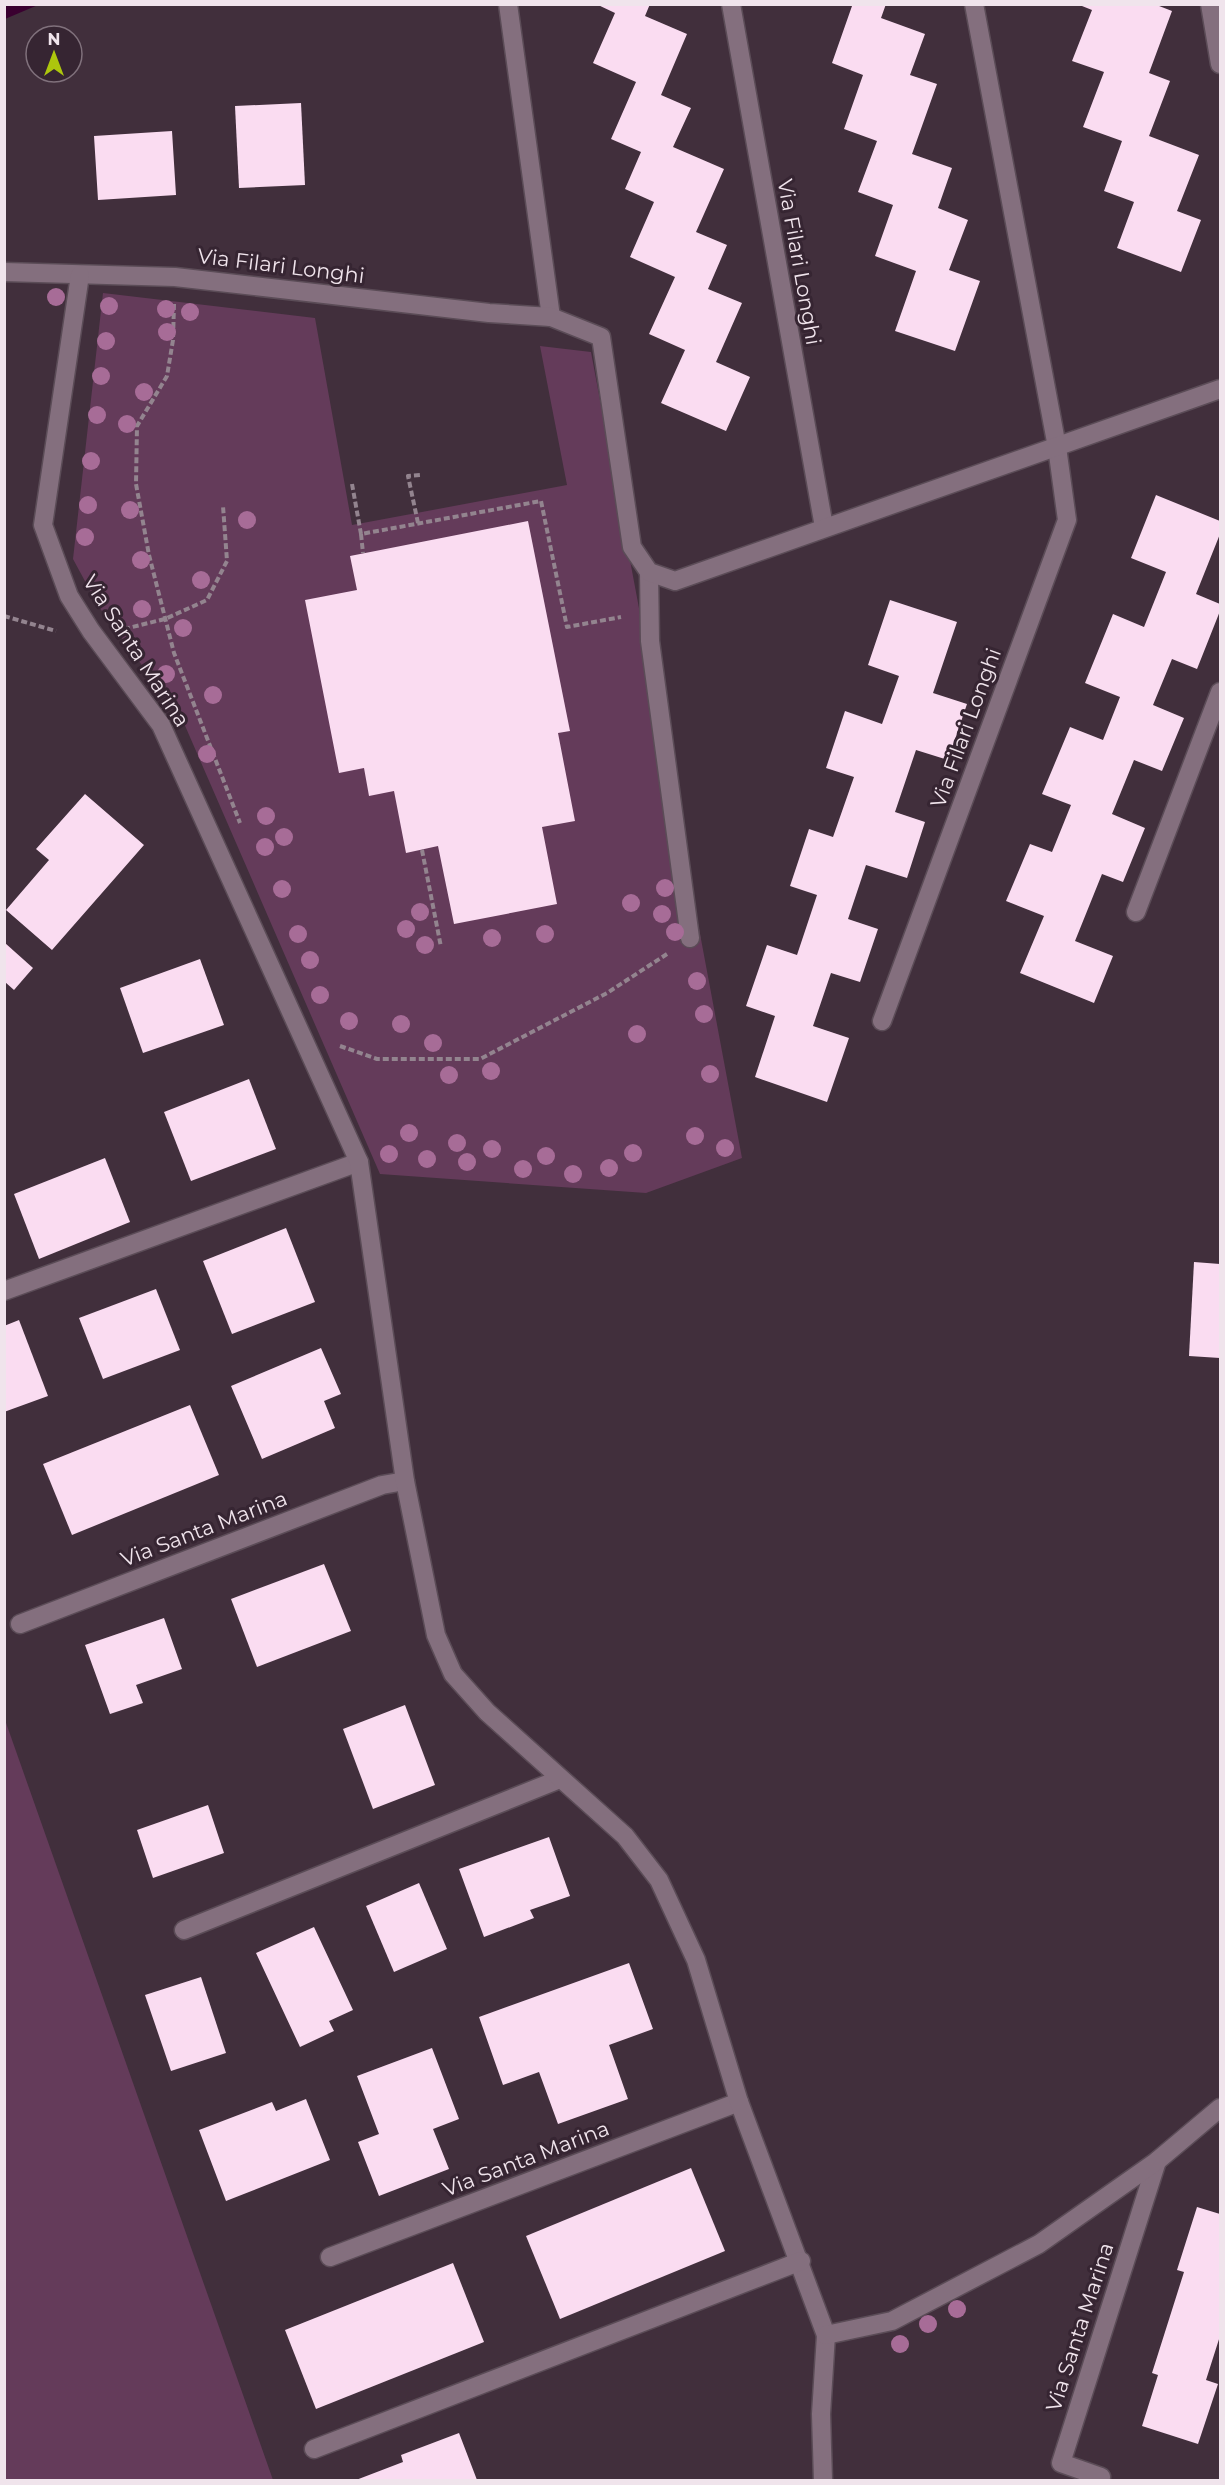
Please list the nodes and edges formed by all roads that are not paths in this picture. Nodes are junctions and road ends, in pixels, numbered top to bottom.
1 (508, 4) edge
2 (731, 4) edge
3 (974, 4) edge
4 (1210, 4) edge
5 (1221, 64) edge
6 (4, 272) edge
7 (80, 275) junction
8 (551, 317) junction
9 (1221, 389) edge
10 (1057, 447) junction
11 (824, 527) junction
12 (649, 572) junction
13 (1221, 692) edge
14 (1136, 912) dead end
15 (690, 938) road end
16 (882, 1021) dead end
17 (359, 1162) junction
18 (4, 1291) edge
19 (405, 1481) junction
20 (20, 1624) dead end
21 (560, 1779) junction
22 (184, 1930) dead end
23 (739, 2102) junction
24 (1221, 2108) edge
25 (1157, 2161) junction
26 (330, 2257) dead end
27 (801, 2261) junction
28 (826, 2335) junction
29 (314, 2449) dead end
30 (823, 2481) edge
31 (1100, 2481) edge

1 - 8 street
2 - 11 street, Via Filari Longhi
3 - 10 street, Via Filari Longhi
4 - 5 street
6 - 7 street, Via Filari Longhi
7 - 8 street, Via Filari Longhi
7 - 17 street, Via Santa Marina
8 - 12 street, Via Filari Longhi
9 - 10 street
10 - 11 street
10 - 16 street, Via Filari Longhi
11 - 12 street
12 - 15 street
13 - 14 street
17 - 18 street
17 - 19 street, Via Santa Marina
19 - 20 street, Via Santa Marina
19 - 21 street, Via Santa Marina
21 - 22 street
21 - 23 street, Via Santa Marina
23 - 26 street, Via Santa Marina
23 - 27 street, Via Santa Marina
24 - 25 street, Via Santa Marina
25 - 28 street, Via Santa Marina
25 - 31 street, Via Santa Marina
27 - 28 street, Via Santa Marina
27 - 29 street
28 - 30 street, Via Santa Marina

